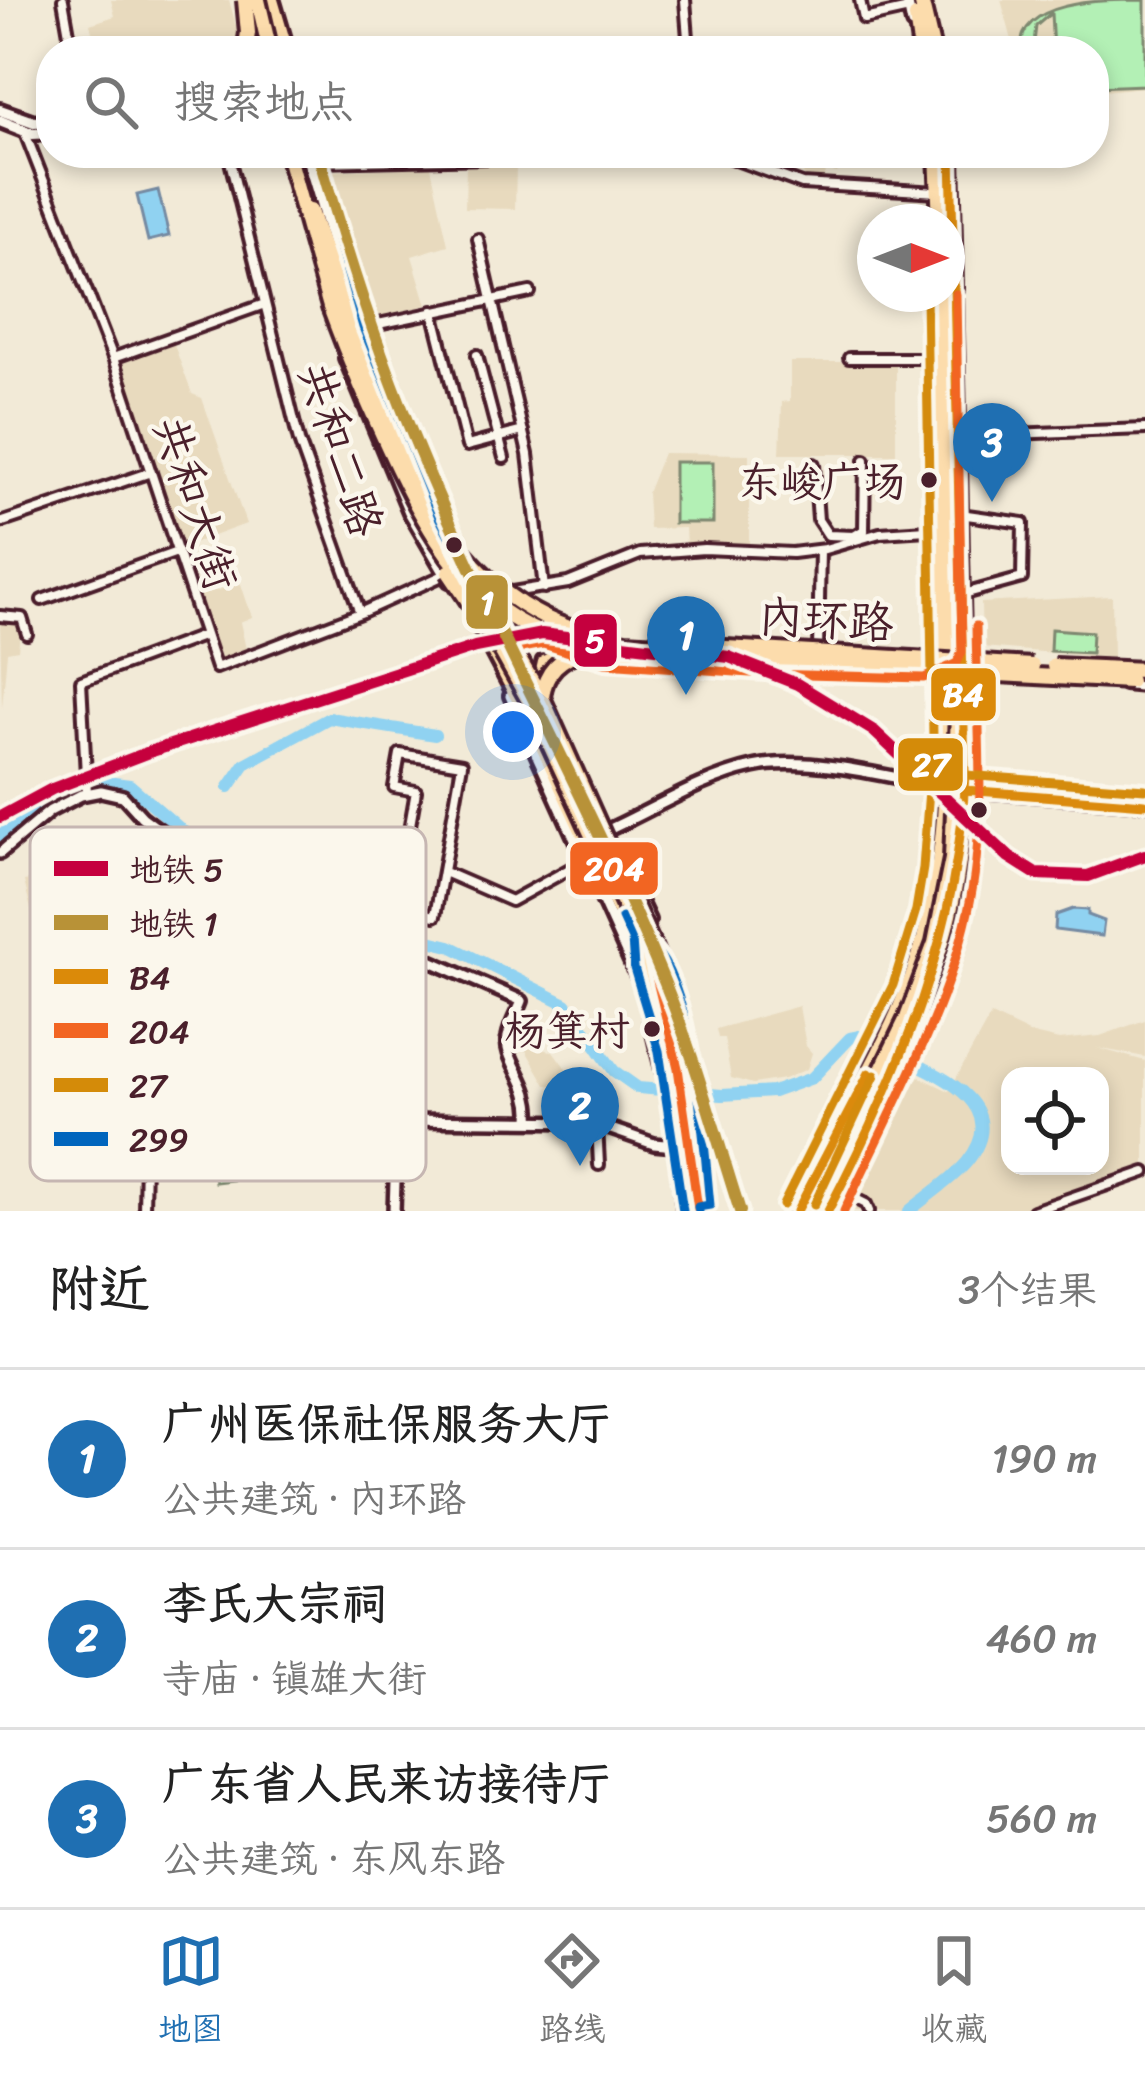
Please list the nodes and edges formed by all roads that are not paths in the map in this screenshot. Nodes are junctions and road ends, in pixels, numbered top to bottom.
1 (63, 0) edge
2 (251, 0) edge
3 (271, 0) edge
4 (685, 0) edge
5 (860, 0) edge
6 (916, 2) edge
7 (69, 36) edge
8 (251, 36) edge
9 (262, 36) edge
10 (267, 36) edge
11 (688, 36) edge
12 (919, 36) edge
13 (928, 36) edge
14 (0, 110) edge
15 (0, 121) edge
16 (36, 122) edge
17 (24, 132) junction
18 (36, 132) edge
19 (36, 162) edge
20 (38, 168) edge
21 (231, 168) edge
22 (295, 168) edge
23 (295, 168) edge
24 (296, 168) edge
25 (315, 168) edge
26 (758, 168) edge
27 (938, 168) edge
28 (950, 168) edge
29 (940, 192) junction
30 (940, 204) edge
31 (478, 239) dead end
32 (530, 292) dead end
33 (494, 299) junction
34 (262, 305) junction
35 (433, 311) junction
36 (941, 312) edge
37 (363, 327) junction
38 (344, 334) junction
39 (477, 356) dead end
40 (113, 358) junction
41 (849, 358) dead end
42 (942, 358) junction
43 (1145, 429) edge
44 (523, 430) junction
45 (498, 436) junction
46 (957, 436) junction
47 (384, 439) junction
48 (504, 458) dead end
49 (865, 460) dead end
50 (814, 464) dead end
51 (399, 468) junction
52 (151, 472) junction
53 (403, 498) junction
54 (958, 514) junction
55 (0, 524) edge
56 (440, 527) junction
57 (945, 529) junction
58 (864, 534) junction
59 (820, 550) junction
60 (440, 551) junction
61 (177, 552) junction
62 (459, 560) junction
63 (443, 574) junction
64 (544, 588) junction
65 (460, 589) junction
66 (477, 594) dead end
67 (498, 595) junction
68 (960, 595) junction
69 (42, 600) dead end
70 (487, 612) dead end
71 (360, 613) junction
72 (0, 616) edge
73 (27, 634) dead end
74 (558, 634) junction
75 (205, 635) junction
76 (508, 640) junction
77 (570, 649) junction
78 (818, 650) junction
79 (742, 651) junction
80 (695, 653) junction
81 (895, 660) junction
82 (499, 662) junction
83 (542, 667) junction
84 (954, 668) junction
85 (1143, 677) edge
86 (539, 707) junction
87 (562, 764) junction
88 (946, 788) junction
89 (86, 789) junction
90 (965, 790) junction
91 (1145, 804) edge
92 (570, 808) junction
93 (31, 827) edge
94 (155, 827) edge
95 (410, 827) edge
96 (30, 828) edge
97 (601, 828) junction
98 (606, 852) junction
99 (0, 853) edge
100 (584, 860) junction
101 (599, 871) junction
102 (443, 872) junction
103 (426, 914) edge
104 (639, 941) junction
105 (662, 954) junction
106 (426, 963) edge
107 (634, 968) junction
108 (899, 1054) junction
109 (878, 1056) junction
110 (680, 1091) junction
111 (426, 1120) edge
112 (530, 1120) junction
113 (597, 1122) junction
114 (675, 1146) junction
115 (599, 1165) dead end
116 (1145, 1172) edge
117 (145, 1181) edge
118 (395, 1181) edge
119 (824, 1207) edge
120 (697, 1209) edge
121 (144, 1211) edge
122 (394, 1211) edge
123 (794, 1211) edge
124 (869, 1211) edge
125 (1033, 1211) edge

1 - 7 street
2 - 8 highway, bridge
2 - 9 highway, bridge
3 - 10 main road
4 - 11 street
5 - 6 street
6 - 12 highway
6 - 13 highway
14 - 16 main road
15 - 17 main road
17 - 18 main road
17 - 19 street, 共和大街
20 - 40 street, 共和大街
21 - 34 street, 共和二路
22 - 38 main road
23 - 47 highway, 内环路, bridge
24 - 56 highway, 内环路, bridge
25 - 37 main road
26 - 29 street
27 - 29 highway
28 - 46 highway
29 - 30 highway
31 - 33 street
32 - 33 street
33 - 35 street
33 - 44 street
34 - 40 street
34 - 71 street, 共和二路
35 - 37 street
35 - 45 street
36 - 42 highway
37 - 62 main road
38 - 51 main road
38 - 53 street
39 - 45 street
40 - 52 street, 共和大街
41 - 42 street
42 - 57 highway
43 - 46 street
44 - 45 street
44 - 64 street
45 - 48 street
46 - 54 highway
47 - 85 highway, 内环路, bridge
47 - 87 highway, bridge
49 - 58 street
50 - 58 street
51 - 53 street
51 - 60 main road
52 - 55 street
52 - 61 street, 共和大街
53 - 63 street
54 - 68 highway
54 - 68 street
56 - 80 highway, 内环路, bridge
56 - 120 highway, bridge
57 - 58 street
57 - 84 highway
58 - 59 street
59 - 64 street
59 - 78 street
60 - 65 main road
60 - 76 main road
61 - 69 street
61 - 75 street, 共和大街
62 - 66 main road
62 - 67 main road
63 - 65 street
63 - 71 street
64 - 67 street
65 - 82 main road
67 - 74 main road
68 - 84 highway
70 - 76 main road
71 - 75 street, 共和大街
72 - 73 street
74 - 76 main road
74 - 79 main road
75 - 89 street
76 - 77 main road
76 - 82 main road
76 - 86 main road
77 - 80 main road
77 - 83 main road
78 - 79 street
78 - 84 street
79 - 84 main road
80 - 81 highway, 内环路, bridge
80 - 84 main road
80 - 87 highway, bridge
81 - 85 highway, 内环路, bridge
81 - 85 highway, bridge
82 - 92 main road
82 - 100 street
83 - 86 main road
83 - 97 street
84 - 85 main road
84 - 88 highway
84 - 90 highway
85 - 119 highway, bridge
86 - 97 main road
87 - 120 highway, bridge
88 - 97 street
88 - 109 highway
89 - 93 street
89 - 94 street
90 - 91 street
90 - 108 highway
92 - 97 street
92 - 101 main road
95 - 102 street
96 - 99 street
97 - 98 main road
97 - 105 street
98 - 101 street
98 - 104 main road
100 - 102 street
100 - 107 street
101 - 104 main road
102 - 103 street
104 - 105 main road
104 - 107 main road
104 - 110 main road
105 - 110 street
106 - 112 street
107 - 110 street
108 - 119 highway
108 - 119 main road
109 - 119 main road
109 - 123 highway
110 - 114 street
110 - 120 main road
111 - 112 street
112 - 113 street
113 - 114 street
113 - 115 street
114 - 120 street
116 - 125 street
117 - 121 street
118 - 122 street
119 - 124 street

